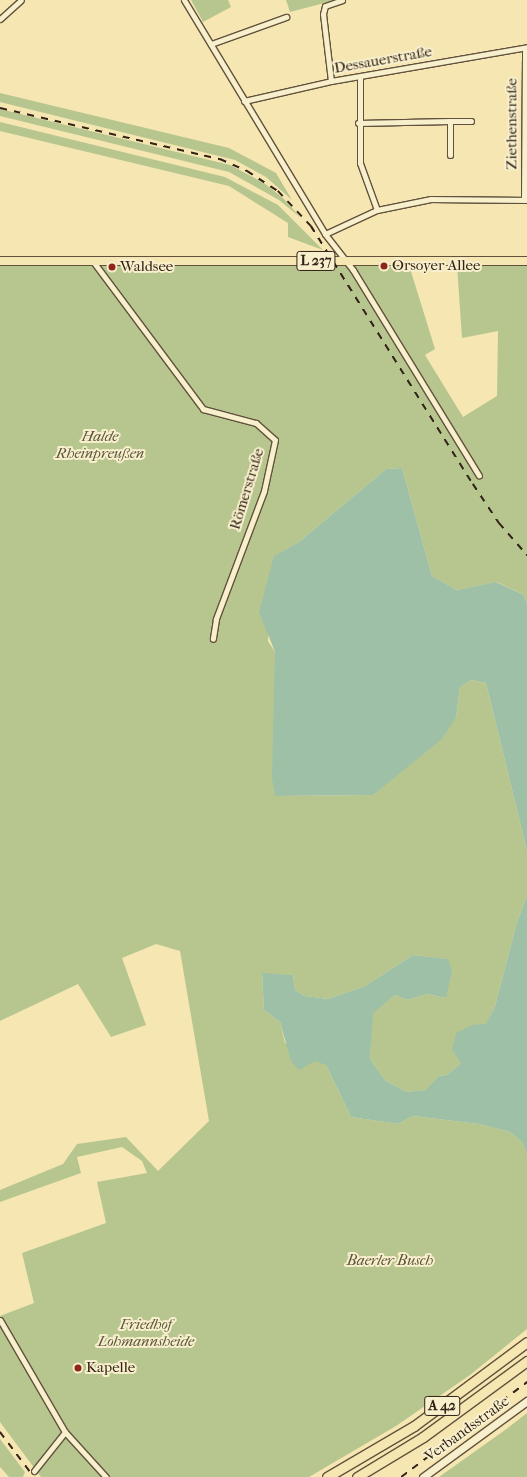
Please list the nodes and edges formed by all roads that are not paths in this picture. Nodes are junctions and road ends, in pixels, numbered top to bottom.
1 (21, 0) edge
2 (184, 0) edge
3 (342, 0) edge
4 (286, 17) dead end
5 (0, 19) edge
6 (211, 44) junction
7 (526, 47) edge
8 (360, 77) junction
9 (331, 81) junction
10 (244, 101) junction
11 (450, 121) junction
12 (470, 121) dead end
13 (358, 123) junction
14 (450, 155) dead end
15 (526, 200) edge
16 (378, 210) junction
17 (325, 234) junction
18 (92, 260) junction
19 (344, 260) junction
20 (0, 261) edge
21 (527, 261) edge
22 (479, 476) dead end
23 (213, 639) dead end
24 (0, 1320) edge
25 (527, 1342) edge
26 (527, 1361) edge
27 (527, 1401) edge
28 (65, 1432) junction
29 (34, 1471) dead end
30 (106, 1477) edge
31 (327, 1477) edge
32 (357, 1477) edge
33 (423, 1477) edge

1 - 5 street
2 - 6 street
3 - 9 street
4 - 6 street
6 - 10 street
7 - 8 street, Dessauerstraße
7 - 15 street, Ziethenstraße
8 - 9 street, Dessauerstraße
8 - 13 street
9 - 10 street, Dessauerstraße
10 - 17 street
11 - 12 street
11 - 13 street
11 - 14 street
13 - 16 street
15 - 16 street
16 - 17 street
17 - 19 street
18 - 19 main road, L 237
18 - 20 main road, L 237
18 - 23 street, Römerstraße
19 - 21 main road, L 237
19 - 22 street
24 - 28 street
25 - 31 highway, A 42
26 - 32 highway, A 42
27 - 33 main road, Verbandsstraße
28 - 29 street
28 - 30 street

